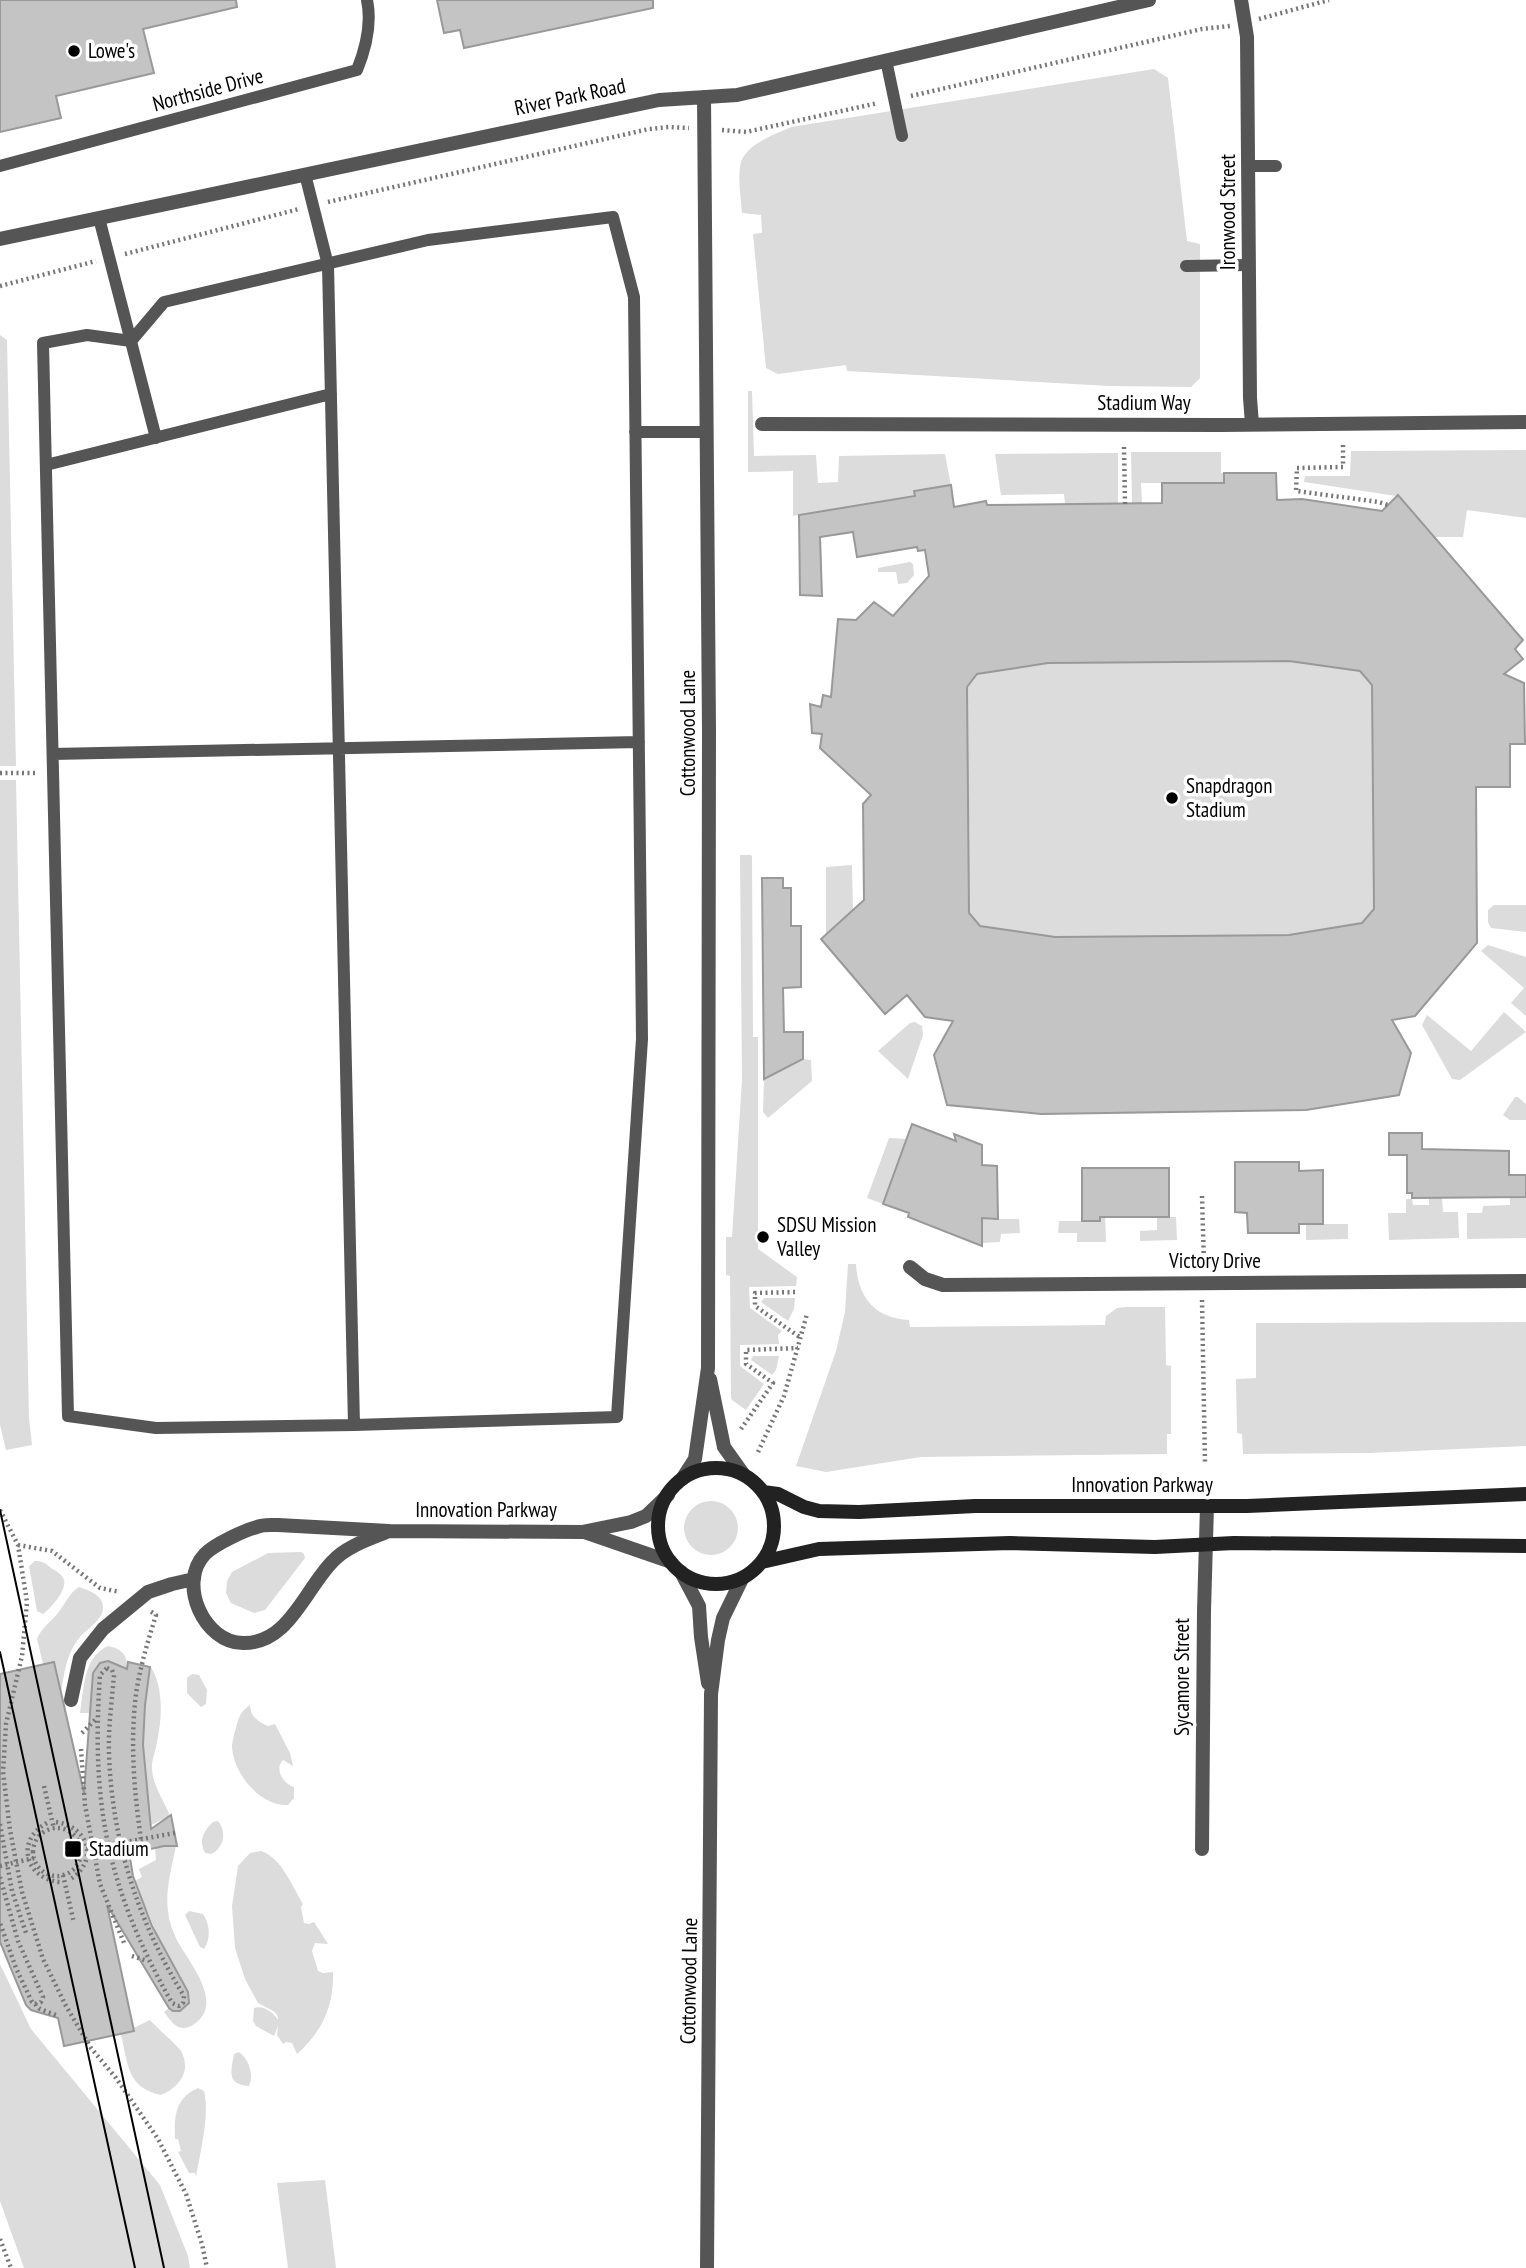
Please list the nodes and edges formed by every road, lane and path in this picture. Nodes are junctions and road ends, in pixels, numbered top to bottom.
1 (367, 0) edge
2 (1149, 0) edge
3 (1241, 0) edge
4 (1329, 0) edge
5 (1265, 17) dead end
6 (1226, 27) dead end
7 (886, 60) junction
8 (704, 97) junction
9 (894, 99) junction
10 (704, 129) junction
11 (902, 136) dead end
12 (0, 166) edge
13 (1248, 166) junction
14 (1276, 166) dead end
15 (305, 174) junction
16 (313, 206) junction
17 (99, 218) junction
18 (0, 239) edge
19 (110, 258) junction
20 (328, 265) junction
21 (1249, 265) junction
22 (1186, 266) dead end
23 (0, 286) edge
24 (131, 341) junction
25 (331, 394) junction
26 (1526, 422) edge
27 (762, 424) dead end
28 (1252, 424) junction
29 (635, 432) junction
30 (708, 432) junction
31 (156, 438) junction
32 (1343, 445) dead end
33 (1124, 447) dead end
34 (46, 465) junction
35 (1125, 504) dead end
36 (1388, 505) dead end
37 (639, 742) junction
38 (339, 748) junction
39 (53, 754) junction
40 (0, 773) edge
41 (53, 773) junction
42 (1202, 1196) dead end
43 (910, 1267) dead end
44 (1204, 1270) dead end
45 (1526, 1281) edge
46 (796, 1293) dead end
47 (1202, 1296) dead end
48 (807, 1314) dead end
49 (801, 1338) junction
50 (798, 1348) junction
51 (708, 1368) junction
52 (354, 1425) junction
53 (741, 1429) dead end
54 (758, 1452) dead end
55 (1205, 1464) dead end
56 (744, 1475) junction
57 (682, 1479) junction
58 (762, 1492) junction
59 (1526, 1494) edge
60 (668, 1495) junction
61 (1207, 1506) junction
62 (0, 1510) edge
63 (389, 1531) junction
64 (582, 1532) junction
65 (1206, 1544) junction
66 (18, 1545) junction
67 (1526, 1546) edge
68 (762, 1562) junction
69 (676, 1567) junction
70 (194, 1579) junction
71 (742, 1579) junction
72 (137, 1601) junction
73 (711, 1695) junction
74 (71, 1700) dead end
75 (97, 1718) junction
76 (82, 1733) dead end
77 (81, 1749) dead end
78 (44, 1786) dead end
79 (56, 1822) dead end
80 (0, 1824) edge
81 (47, 1824) dead end
82 (54, 1829) junction
83 (175, 1833) dead end
84 (141, 1839) junction
85 (119, 1842) junction
86 (107, 1846) junction
87 (89, 1848) junction
88 (1202, 1849) dead end
89 (146, 1852) dead end
90 (122, 1855) junction
91 (32, 1859) junction
92 (3, 1867) edge
93 (63, 1875) junction
94 (0, 1877) edge
95 (69, 1880) dead end
96 (60, 1882) dead end
97 (0, 1923) edge
98 (74, 1923) dead end
99 (27, 1936) dead end
100 (124, 1943) dead end
101 (132, 1956) dead end
102 (149, 1961) junction
103 (35, 2004) junction
104 (58, 2016) dead end
105 (0, 2239) edge
106 (11, 2268) edge
107 (207, 2268) edge
108 (707, 2268) edge

1 - 12 lane, Northside Drive
2 - 7 street, River Park Road
3 - 13 street, Ironwood Street
4 - 5 path
6 - 9 path
7 - 8 street, River Park Road
7 - 9 lane
8 - 10 street, Cottonwood Lane
8 - 15 street, River Park Road
9 - 10 path
9 - 11 lane
10 - 16 path
10 - 30 street, Cottonwood Lane
13 - 14 lane
13 - 21 street, Ironwood Street
15 - 16 lane
15 - 17 street, River Park Road
16 - 19 path
16 - 20 lane
17 - 18 street, River Park Road
17 - 19 lane
19 - 23 path
19 - 24 lane
20 - 24 lane
20 - 25 lane
20 - 29 lane
21 - 22 lane
21 - 28 street, Ironwood Street
24 - 31 lane
24 - 34 lane
25 - 31 lane
25 - 38 lane
26 - 28 street, Stadium Way
27 - 28 street, Stadium Way
29 - 30 lane
29 - 37 lane
30 - 51 street, Cottonwood Lane
31 - 34 lane
32 - 36 path
33 - 35 path
34 - 39 lane
37 - 38 lane
37 - 52 lane
38 - 39 lane
38 - 52 lane
39 - 41 lane
40 - 41 path
41 - 52 lane
42 - 44 path
43 - 45 street, Victory Drive
46 - 49 path
47 - 55 path
48 - 49 path
49 - 50 path
50 - 53 path
50 - 54 path
51 - 56 street, Cottonwood Lane
51 - 57 street, Cottonwood Lane
56 - 57 main road
56 - 58 main road, Innovation Parkway
57 - 60 main road, Innovation Parkway
58 - 61 main road, Innovation Parkway
58 - 68 main road, Innovation Parkway
59 - 61 main road, Innovation Parkway
60 - 64 street, Innovation Parkway
60 - 69 main road, Innovation Parkway
61 - 65 street, Sycamore Street
62 - 66 path
63 - 64 street, Innovation Parkway
63 - 70 street, Innovation Parkway
63 - 70 street, Innovation Parkway
64 - 69 street, Innovation Parkway
65 - 67 main road
65 - 68 main road
65 - 88 street, Sycamore Street
66 - 72 path
66 - 107 path
68 - 71 main road
69 - 71 main road, Innovation Parkway
69 - 73 street, Cottonwood Lane
70 - 72 street
71 - 73 street, Cottonwood Lane
72 - 74 street
72 - 84 path
73 - 108 street, Cottonwood Lane
75 - 76 path
75 - 85 path
75 - 86 path
77 - 87 path
78 - 82 path
79 - 87 path
80 - 92 path
81 - 91 path
82 - 87 path
82 - 91 path
83 - 84 path
84 - 85 path
85 - 87 path
85 - 90 path
86 - 87 path
86 - 102 path
87 - 93 path
87 - 95 path
87 - 100 path
89 - 90 path
90 - 102 path
91 - 92 path, bridge
91 - 93 path
91 - 96 path
92 - 99 path
93 - 98 path
94 - 103 path
97 - 103 path
101 - 102 path
103 - 104 path
105 - 106 path

